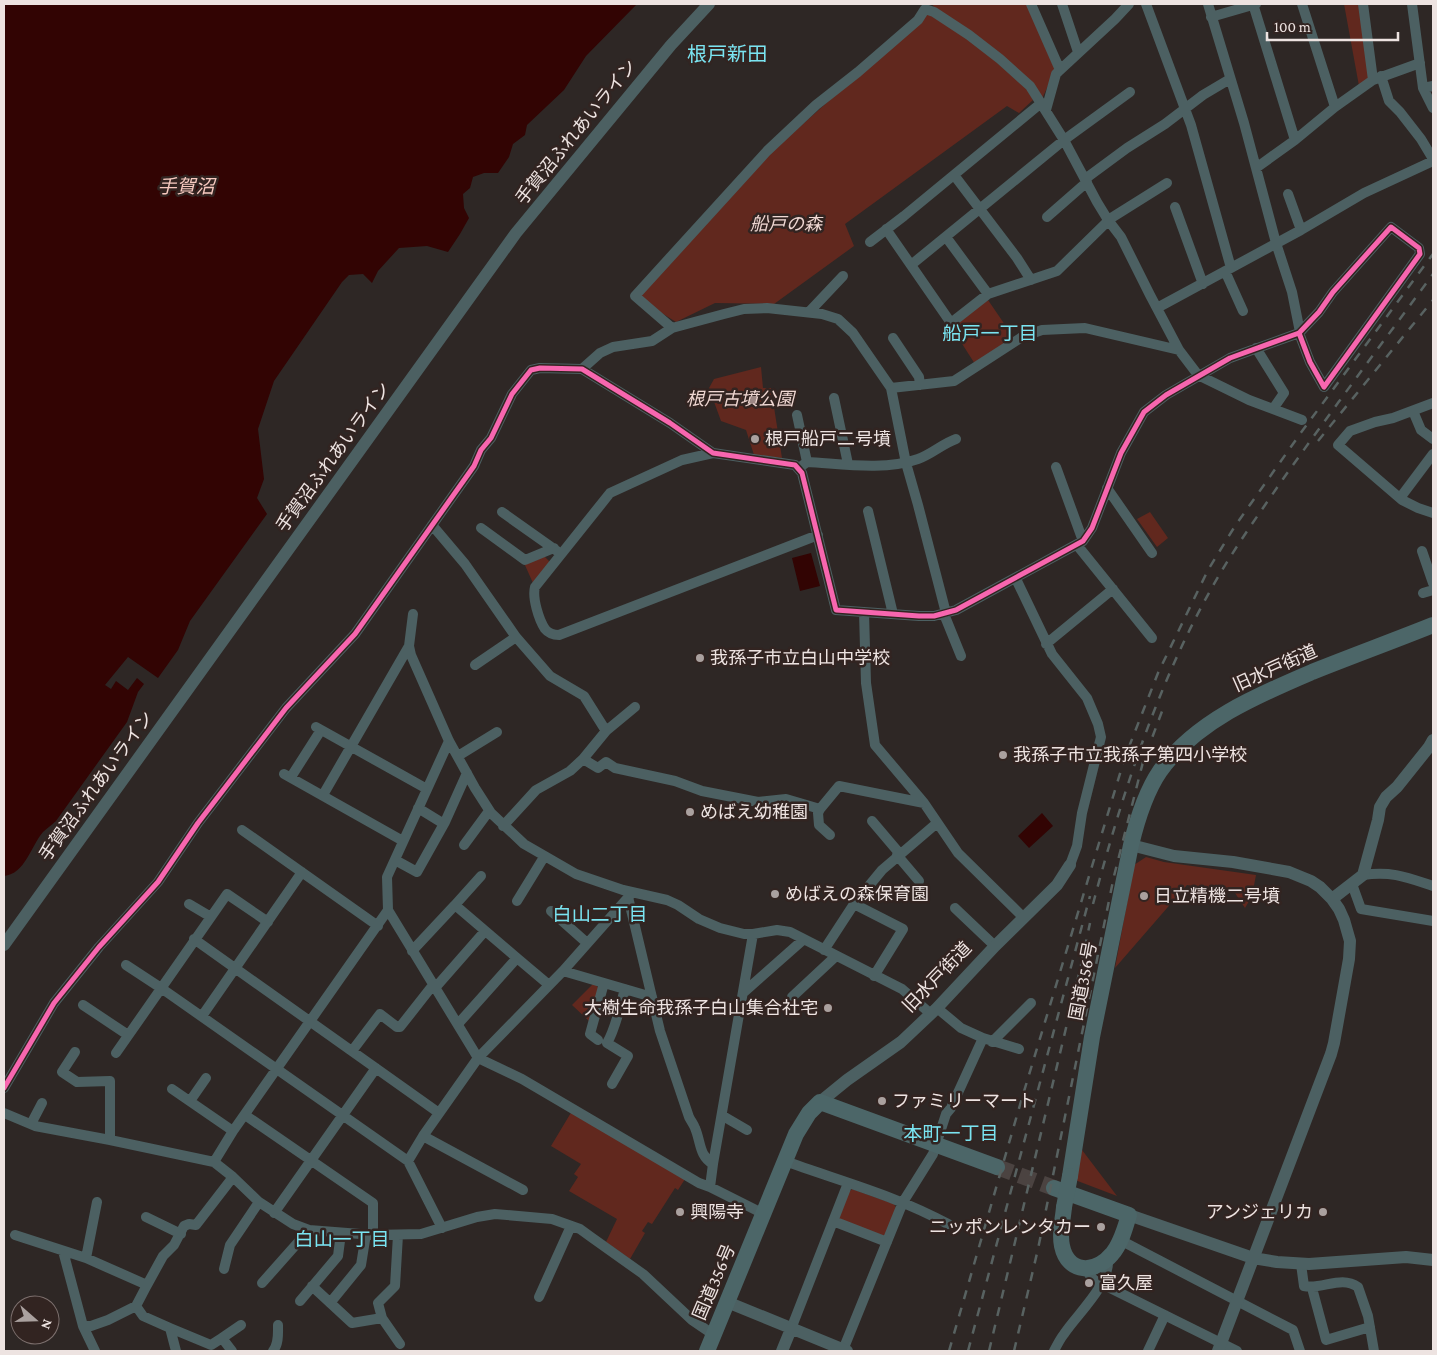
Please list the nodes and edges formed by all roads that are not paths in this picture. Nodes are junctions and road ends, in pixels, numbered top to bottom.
1 (709, 4) edge
2 (1031, 4) edge
3 (1062, 4) edge
4 (1129, 4) edge
5 (1146, 4) edge
6 (1208, 4) edge
7 (1254, 4) edge
8 (1302, 4) edge
9 (1362, 4) edge
10 (1412, 4) edge
11 (927, 6) edge
12 (1211, 17) junction
13 (1078, 52) junction
14 (1420, 63) junction
15 (1060, 70) junction
16 (1230, 78) junction
17 (1377, 78) junction
18 (1428, 87) edge
19 (1130, 92) dead end
20 (1043, 107) junction
21 (1335, 107) junction
22 (1433, 108) edge
23 (1185, 109) junction
24 (1064, 140) junction
25 (1295, 140) junction
26 (1433, 160) edge
27 (1256, 168) junction
28 (954, 175) junction
29 (1086, 181) junction
30 (1166, 182) dead end
31 (1288, 194) dead end
32 (1175, 206) dead end
33 (980, 209) junction
34 (1047, 217) dead end
35 (1108, 221) junction
36 (886, 229) junction
37 (1301, 230) junction
38 (946, 237) junction
39 (870, 242) dead end
40 (1276, 242) junction
41 (911, 266) junction
42 (1228, 269) junction
43 (843, 276) dead end
44 (1031, 280) junction
45 (1203, 284) junction
46 (988, 294) junction
47 (1157, 308) junction
48 (1243, 311) dead end
49 (809, 312) junction
50 (672, 328) junction
51 (1299, 332) junction
52 (893, 338) dead end
53 (1256, 348) junction
54 (1180, 350) junction
55 (582, 370) junction
56 (1198, 375) junction
57 (920, 386) junction
58 (891, 388) junction
59 (834, 398) dead end
60 (1433, 403) edge
61 (1273, 409) junction
62 (1412, 411) junction
63 (797, 416) dead end
64 (1302, 420) dead end
65 (956, 439) dead end
66 (1433, 439) edge
67 (714, 453) junction
68 (1433, 454) edge
69 (906, 463) junction
70 (848, 464) junction
71 (803, 465) junction
72 (1056, 467) dead end
73 (1108, 488) junction
74 (1400, 498) junction
75 (868, 511) dead end
76 (502, 512) dead end
77 (1433, 513) edge
78 (432, 525) junction
79 (481, 528) dead end
80 (818, 535) junction
81 (1080, 543) junction
82 (558, 551) junction
83 (1422, 551) dead end
84 (1152, 553) dead end
85 (1016, 578) junction
86 (1433, 583) edge
87 (1113, 589) junction
88 (1433, 590) edge
89 (1423, 593) dead end
90 (864, 612) junction
91 (945, 613) junction
92 (413, 614) dead end
93 (893, 614) junction
94 (1433, 625) edge
95 (516, 637) junction
96 (1152, 638) dead end
97 (1046, 644) junction
98 (410, 646) junction
99 (960, 656) dead end
100 (475, 665) dead end
101 (635, 707) dead end
102 (606, 731) junction
103 (497, 732) dead end
104 (449, 741) junction
105 (1432, 744) edge
106 (351, 746) junction
107 (458, 756) junction
108 (584, 758) junction
109 (467, 773) junction
110 (1154, 780) joint
111 (427, 789) junction
112 (322, 795) junction
113 (924, 803) junction
114 (418, 808) junction
115 (820, 809) junction
116 (489, 811) junction
117 (872, 821) dead end
118 (937, 823) junction
119 (444, 824) junction
120 (503, 826) junction
121 (242, 830) dead end
122 (830, 835) dead end
123 (403, 841) junction
124 (464, 845) dead end
125 (1131, 845) junction
126 (899, 855) junction
127 (544, 857) junction
128 (395, 860) junction
129 (1070, 865) joint
130 (302, 872) junction
131 (1362, 875) junction
132 (481, 876) dead end
133 (919, 881) dead end
134 (1352, 884) junction
135 (1433, 886) edge
136 (630, 895) junction
137 (1332, 899) junction
138 (517, 901) dead end
139 (189, 904) dead end
140 (854, 904) junction
141 (455, 905) junction
142 (955, 908) dead end
143 (388, 910) junction
144 (551, 911) dead end
145 (211, 917) junction
146 (1024, 918) junction
147 (1433, 921) edge
148 (268, 922) junction
149 (378, 926) junction
150 (485, 931) junction
151 (752, 934) junction
152 (804, 939) junction
153 (194, 940) junction
154 (587, 943) junction
155 (4, 945) edge
156 (995, 946) junction
157 (824, 950) junction
158 (412, 951) junction
159 (836, 956) junction
160 (517, 958) junction
161 (126, 965) dead end
162 (235, 968) junction
163 (563, 971) junction
164 (874, 976) junction
165 (604, 983) junction
166 (549, 984) junction
167 (434, 987) junction
168 (161, 988) junction
169 (625, 989) junction
170 (743, 993) junction
171 (652, 997) junction
172 (792, 997) dead end
173 (83, 1004) dead end
174 (1031, 1004) dead end
175 (934, 1011) junction
176 (202, 1016) junction
177 (310, 1022) junction
178 (458, 1024) junction
179 (128, 1035) junction
180 (598, 1040) dead end
181 (988, 1040) junction
182 (1019, 1049) dead end
183 (352, 1051) junction
184 (75, 1052) dead end
185 (116, 1053) dead end
186 (478, 1058) junction
187 (376, 1068) junction
188 (277, 1070) junction
189 (206, 1078) dead end
190 (612, 1084) dead end
191 (4, 1088) edge
192 (172, 1089) dead end
193 (190, 1101) junction
194 (820, 1102) junction
195 (42, 1103) dead end
196 (4, 1113) edge
197 (439, 1114) junction
198 (245, 1115) junction
199 (343, 1115) junction
200 (723, 1116) junction
201 (31, 1124) junction
202 (747, 1130) dead end
203 (234, 1131) junction
204 (423, 1136) junction
205 (110, 1140) junction
206 (935, 1144) junction
207 (311, 1160) junction
208 (408, 1161) junction
209 (785, 1161) junction
210 (214, 1162) junction
211 (714, 1164) junction
212 (997, 1167) tunnel mouth
213 (234, 1177) junction
214 (848, 1183) junction
215 (710, 1187) junction
216 (1054, 1188) tunnel mouth
217 (523, 1190) dead end
218 (98, 1202) dead end
219 (259, 1202) junction
220 (903, 1202) junction
221 (274, 1213) junction
222 (764, 1214) junction
223 (1130, 1216) junction
224 (146, 1217) dead end
225 (833, 1221) junction
226 (948, 1224) dead end
227 (571, 1226) junction
228 (442, 1228) junction
229 (309, 1230) junction
230 (341, 1233) junction
231 (181, 1234) junction
232 (15, 1235) dead end
233 (370, 1235) junction
234 (398, 1235) junction
235 (1120, 1240) junction
236 (887, 1242) junction
237 (63, 1251) junction
238 (86, 1258) junction
239 (1253, 1258) junction
240 (1108, 1259) junction
241 (1433, 1260) edge
242 (1301, 1264) junction
243 (224, 1269) dead end
244 (1088, 1269) junction
245 (262, 1283) dead end
246 (1101, 1284) junction
247 (147, 1285) junction
248 (312, 1286) junction
249 (1312, 1288) junction
250 (539, 1297) dead end
251 (1236, 1300) junction
252 (300, 1301) dead end
253 (330, 1302) junction
254 (727, 1302) junction
255 (136, 1306) junction
256 (1165, 1315) junction
257 (382, 1318) junction
258 (242, 1325) dead end
259 (278, 1325) dead end
260 (83, 1326) junction
261 (1370, 1327) junction
262 (170, 1328) junction
263 (791, 1329) junction
264 (714, 1335) junction
265 (222, 1338) junction
266 (400, 1344) dead end
267 (1220, 1348) edge
268 (845, 1350) edge
269 (94, 1351) edge
270 (176, 1351) edge
271 (232, 1351) edge
272 (273, 1351) edge
273 (707, 1351) edge
274 (782, 1351) edge
275 (1054, 1351) edge
276 (1148, 1351) edge
277 (1237, 1351) edge
278 (1300, 1351) edge
279 (1374, 1351) edge

1 - 155 street, 手賀沼ふれあいライン
2 - 15 street
3 - 13 street
4 - 13 street
5 - 23 street
6 - 12 street
7 - 12 street
7 - 25 street
8 - 21 street
9 - 17 street
10 - 14 street
11 - 20 street
11 - 50 street
12 - 16 street
13 - 15 street
14 - 17 street
14 - 18 street
15 - 20 street
16 - 23 street
16 - 27 street
17 - 21 street
17 - 26 street
18 - 22 street
19 - 24 street
20 - 24 street
20 - 28 street
21 - 25 street
23 - 29 street
23 - 42 street
24 - 29 street
24 - 33 street
25 - 27 street
26 - 37 street
27 - 40 street
28 - 33 street
28 - 36 street
29 - 34 street
29 - 35 street
30 - 35 street
31 - 37 street
32 - 45 street
33 - 38 street
33 - 44 street
35 - 44 street
35 - 47 street
36 - 39 street
36 - 41 street
37 - 40 street
38 - 41 street
38 - 46 street
40 - 42 street
40 - 51 street
41 - 46 street
42 - 45 street
42 - 48 street
43 - 49 street
44 - 46 street
45 - 47 street
47 - 54 street
49 - 50 street
49 - 58 street
50 - 55 street
51 - 51 street
51 - 53 street
52 - 57 street
53 - 56 street
53 - 61 street
54 - 56 street
54 - 57 street
55 - 67 street
55 - 78 street
56 - 61 street
56 - 73 street
57 - 58 street
58 - 69 street
59 - 70 street
60 - 62 street
61 - 64 street
62 - 66 street
62 - 74 street
63 - 71 street
65 - 69 street
67 - 71 street
67 - 82 street
68 - 74 street
69 - 70 street
69 - 91 street
70 - 71 street
71 - 80 street
72 - 81 street
73 - 81 street
73 - 84 street
74 - 77 street
75 - 93 street
76 - 82 street
78 - 95 street
78 - 191 street
79 - 82 street
80 - 82 street
80 - 90 street
81 - 85 street
81 - 87 street
83 - 86 street
85 - 91 street
85 - 97 street
87 - 96 street
87 - 97 street
88 - 89 street
90 - 93 street
90 - 113 street
91 - 93 street
91 - 99 street
92 - 98 street
94 - 110 highway, 旧水戸街道
95 - 100 street
95 - 102 street
97 - 129 street
98 - 104 street
98 - 106 street
101 - 102 street
102 - 108 street
103 - 107 street
104 - 107 street
104 - 111 street
105 - 131 street
106 - 111 street
106 - 112 street
106 - 112 street
107 - 109 street
108 - 115 street
108 - 120 street
109 - 116 street
109 - 119 street
110 - 125 highway, 国道356号
111 - 114 street
112 - 123 street
113 - 115 street
113 - 118 street
114 - 119 street
114 - 123 street
115 - 122 street
116 - 120 street
116 - 124 street
117 - 126 street
118 - 126 street
118 - 146 street
119 - 128 street
120 - 127 street
121 - 130 street
123 - 128 street
125 - 137 street
125 - 244 highway, 国道356号, bridge
126 - 133 street
126 - 140 street
127 - 136 street
127 - 138 street
128 - 143 street
129 - 146 street, 旧水戸街道
130 - 148 street
130 - 149 street
131 - 134 street
131 - 135 street
132 - 141 street
134 - 137 street
134 - 147 street
136 - 151 street
136 - 154 street
136 - 171 street
137 - 239 street
139 - 145 street
140 - 157 street
140 - 164 street
141 - 150 street
141 - 158 street
142 - 156 street
143 - 149 street
143 - 158 street
144 - 154 street
145 - 148 street
145 - 153 street
146 - 156 street, 旧水戸街道
148 - 162 street
149 - 177 street
150 - 160 street
150 - 167 street
151 - 152 street
151 - 170 street
152 - 157 street
152 - 170 street
153 - 162 street
153 - 168 street
154 - 163 street
156 - 175 street, 旧水戸街道
157 - 159 street
158 - 167 street
159 - 164 street
159 - 172 street
160 - 166 street
160 - 178 street
161 - 168 street
162 - 176 street
162 - 177 street
163 - 165 street
163 - 166 street
164 - 175 street
165 - 169 street
165 - 180 street
166 - 186 street
167 - 178 street
167 - 183 street
168 - 176 street
168 - 179 street
169 - 171 street
169 - 190 street
170 - 200 street
171 - 211 street
173 - 179 street
174 - 181 street
175 - 181 street
175 - 194 street, 旧水戸街道
176 - 188 street
177 - 183 street
177 - 188 street
178 - 186 street
179 - 185 street
181 - 182 street
181 - 206 street
183 - 187 street
184 - 205 street
186 - 197 street
186 - 215 street
187 - 197 street
187 - 199 street
188 - 198 street
188 - 199 street
189 - 193 street
192 - 193 street
193 - 203 street
194 - 206 highway
194 - 209 highway, 国道356号
195 - 201 street
196 - 201 street
197 - 204 street
198 - 203 street
198 - 207 street
199 - 207 street
199 - 208 street
200 - 202 street
200 - 211 street
201 - 205 street
203 - 210 street
204 - 208 street
204 - 217 street
205 - 210 street
206 - 212 highway
206 - 220 street
207 - 221 street
207 - 233 street
208 - 228 street
209 - 214 street
209 - 222 highway, 国道356号
210 - 213 street
211 - 215 street
213 - 219 street
213 - 231 street
214 - 220 street
214 - 225 street
215 - 222 street
216 - 223 highway
218 - 238 street
219 - 221 street
219 - 243 street
220 - 226 street
220 - 236 street
221 - 229 street
222 - 254 highway, 国道356号
223 - 235 highway
223 - 239 street
224 - 231 street
225 - 236 street
225 - 263 street
227 - 228 street
227 - 250 street
227 - 264 street
228 - 234 street
229 - 230 street
229 - 245 street
230 - 233 street
230 - 248 street
231 - 247 street
232 - 237 street
233 - 234 street
233 - 253 street
234 - 257 street
235 - 240 highway
235 - 251 street
236 - 268 street
237 - 238 street
237 - 260 street
238 - 247 street
239 - 242 street
239 - 251 street
240 - 244 highway
240 - 246 street
241 - 242 street
242 - 249 street
244 - 246 street
246 - 256 street
246 - 275 street
247 - 255 street
248 - 252 street
248 - 253 street
249 - 261 street
249 - 261 street
251 - 267 street
251 - 278 street
253 - 257 street
254 - 263 street
254 - 264 highway, 国道356号
255 - 260 street
255 - 262 street
256 - 267 street
256 - 276 street
257 - 266 street
258 - 265 street
259 - 272 street
260 - 269 street
261 - 279 street
262 - 265 street
262 - 270 street
263 - 268 street
263 - 274 street
264 - 273 highway, 国道356号
265 - 271 street
267 - 277 street

